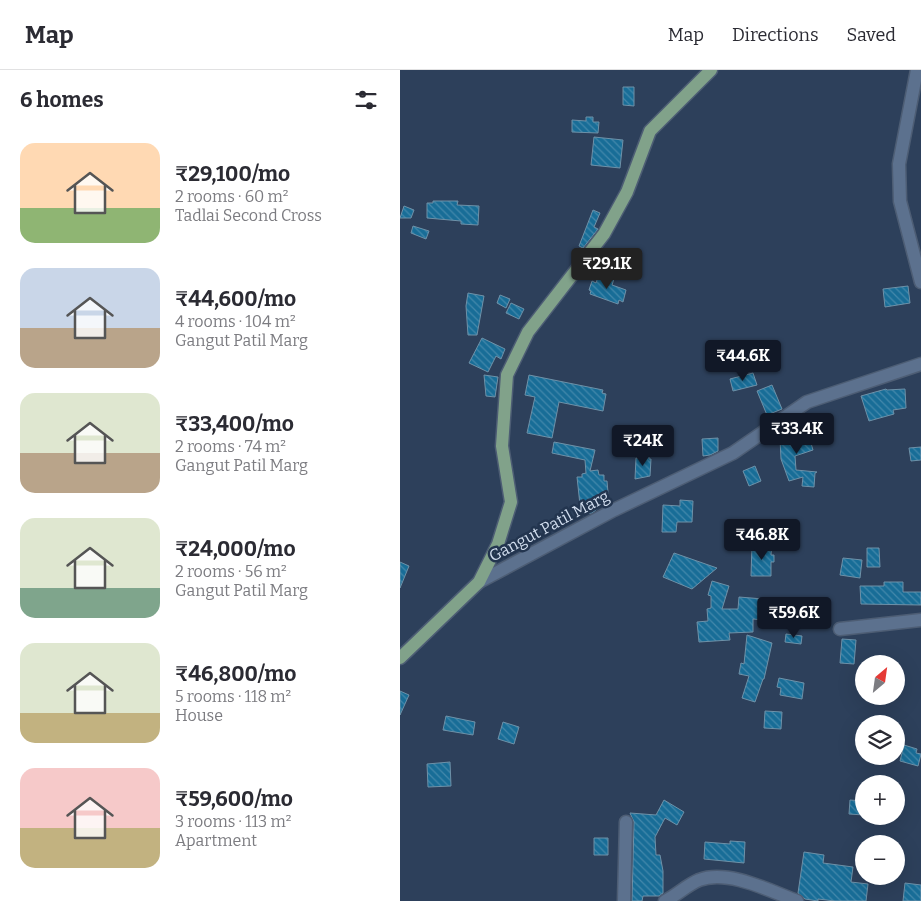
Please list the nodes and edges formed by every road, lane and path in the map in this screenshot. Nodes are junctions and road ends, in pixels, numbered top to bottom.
1 (712, 70) edge
2 (917, 70) edge
3 (921, 282) edge
4 (921, 364) edge
5 (479, 582) junction
6 (921, 620) edge
7 (840, 629) dead end
8 (402, 654) edge
9 (626, 822) dead end
10 (624, 901) edge
11 (665, 901) edge
12 (797, 901) edge

1 - 5 main road
2 - 3 street
4 - 5 street, Gangut Patil Marg
5 - 8 main road, Gangut Patil Marg
6 - 7 street
9 - 10 street
11 - 12 street

